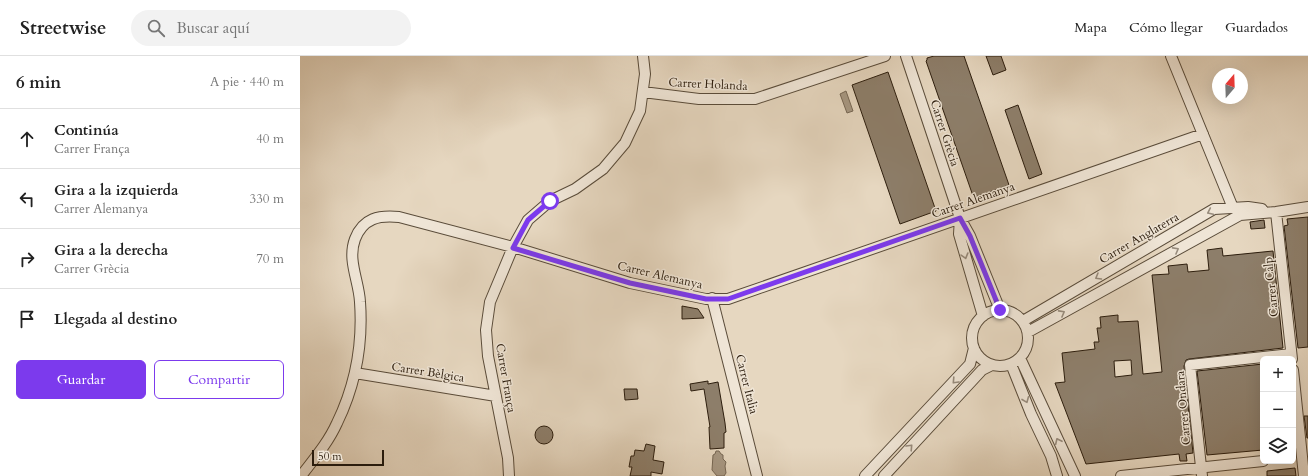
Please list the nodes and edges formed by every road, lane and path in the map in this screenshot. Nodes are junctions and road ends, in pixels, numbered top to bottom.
1 (643, 56) edge
2 (885, 56) edge
3 (906, 56) edge
4 (1171, 56) edge
5 (643, 92) junction
6 (1203, 134) junction
7 (1308, 207) edge
8 (1233, 208) junction
9 (1276, 212) junction
10 (960, 218) junction
11 (513, 248) junction
12 (712, 298) junction
13 (1000, 310) junction
14 (983, 316) junction
15 (1023, 321) junction
16 (1028, 332) junction
17 (974, 348) junction
18 (1292, 356) edge
19 (1020, 358) junction
20 (1260, 360) edge
21 (1011, 364) junction
22 (992, 365) junction
23 (355, 373) junction
24 (1295, 392) edge
25 (496, 396) junction
26 (1301, 457) edge
27 (1260, 462) edge
28 (1202, 472) edge
29 (301, 476) edge
30 (509, 476) edge
31 (757, 476) edge
32 (865, 476) edge
33 (884, 476) edge
34 (1056, 476) edge
35 (1075, 476) edge
36 (1121, 476) edge
37 (1304, 476) edge

1 - 5 street, Carrer França
2 - 5 street, Carrer Holanda
3 - 10 street, Carrer Grècia
4 - 6 street
5 - 11 street, Carrer França
6 - 8 street
6 - 10 street, Carrer Alemanya
7 - 9 street
8 - 9 street, Carrer Anglaterra
8 -> 15 street, Carrer Anglaterra
16 -> 9 street
9 - 18 street, Carrer Calp
10 - 12 street, Carrer Alemanya
10 - 13 street, Carrer Grècia
10 -> 14 street, Carrer Grècia
11 - 12 street, Carrer Alemanya
11 - 23 street, Carrer Alemanya
11 - 25 street, Carrer França
12 - 31 street, Carrer Italia
13 - 14 street
13 - 15 street
14 - 17 street
15 - 16 street
16 - 19 street
17 - 22 street
17 -> 32 street
19 - 21 street
35 -> 19 street
20 - 28 street, Carrer Ondara
21 - 22 street
21 -> 34 street
33 -> 22 street
23 - 25 street, Carrer Bèlgica
23 - 29 street, Carrer Alemanya
24 - 26 street
25 - 30 street, Carrer França
26 - 37 street
27 - 28 street
28 - 36 street

